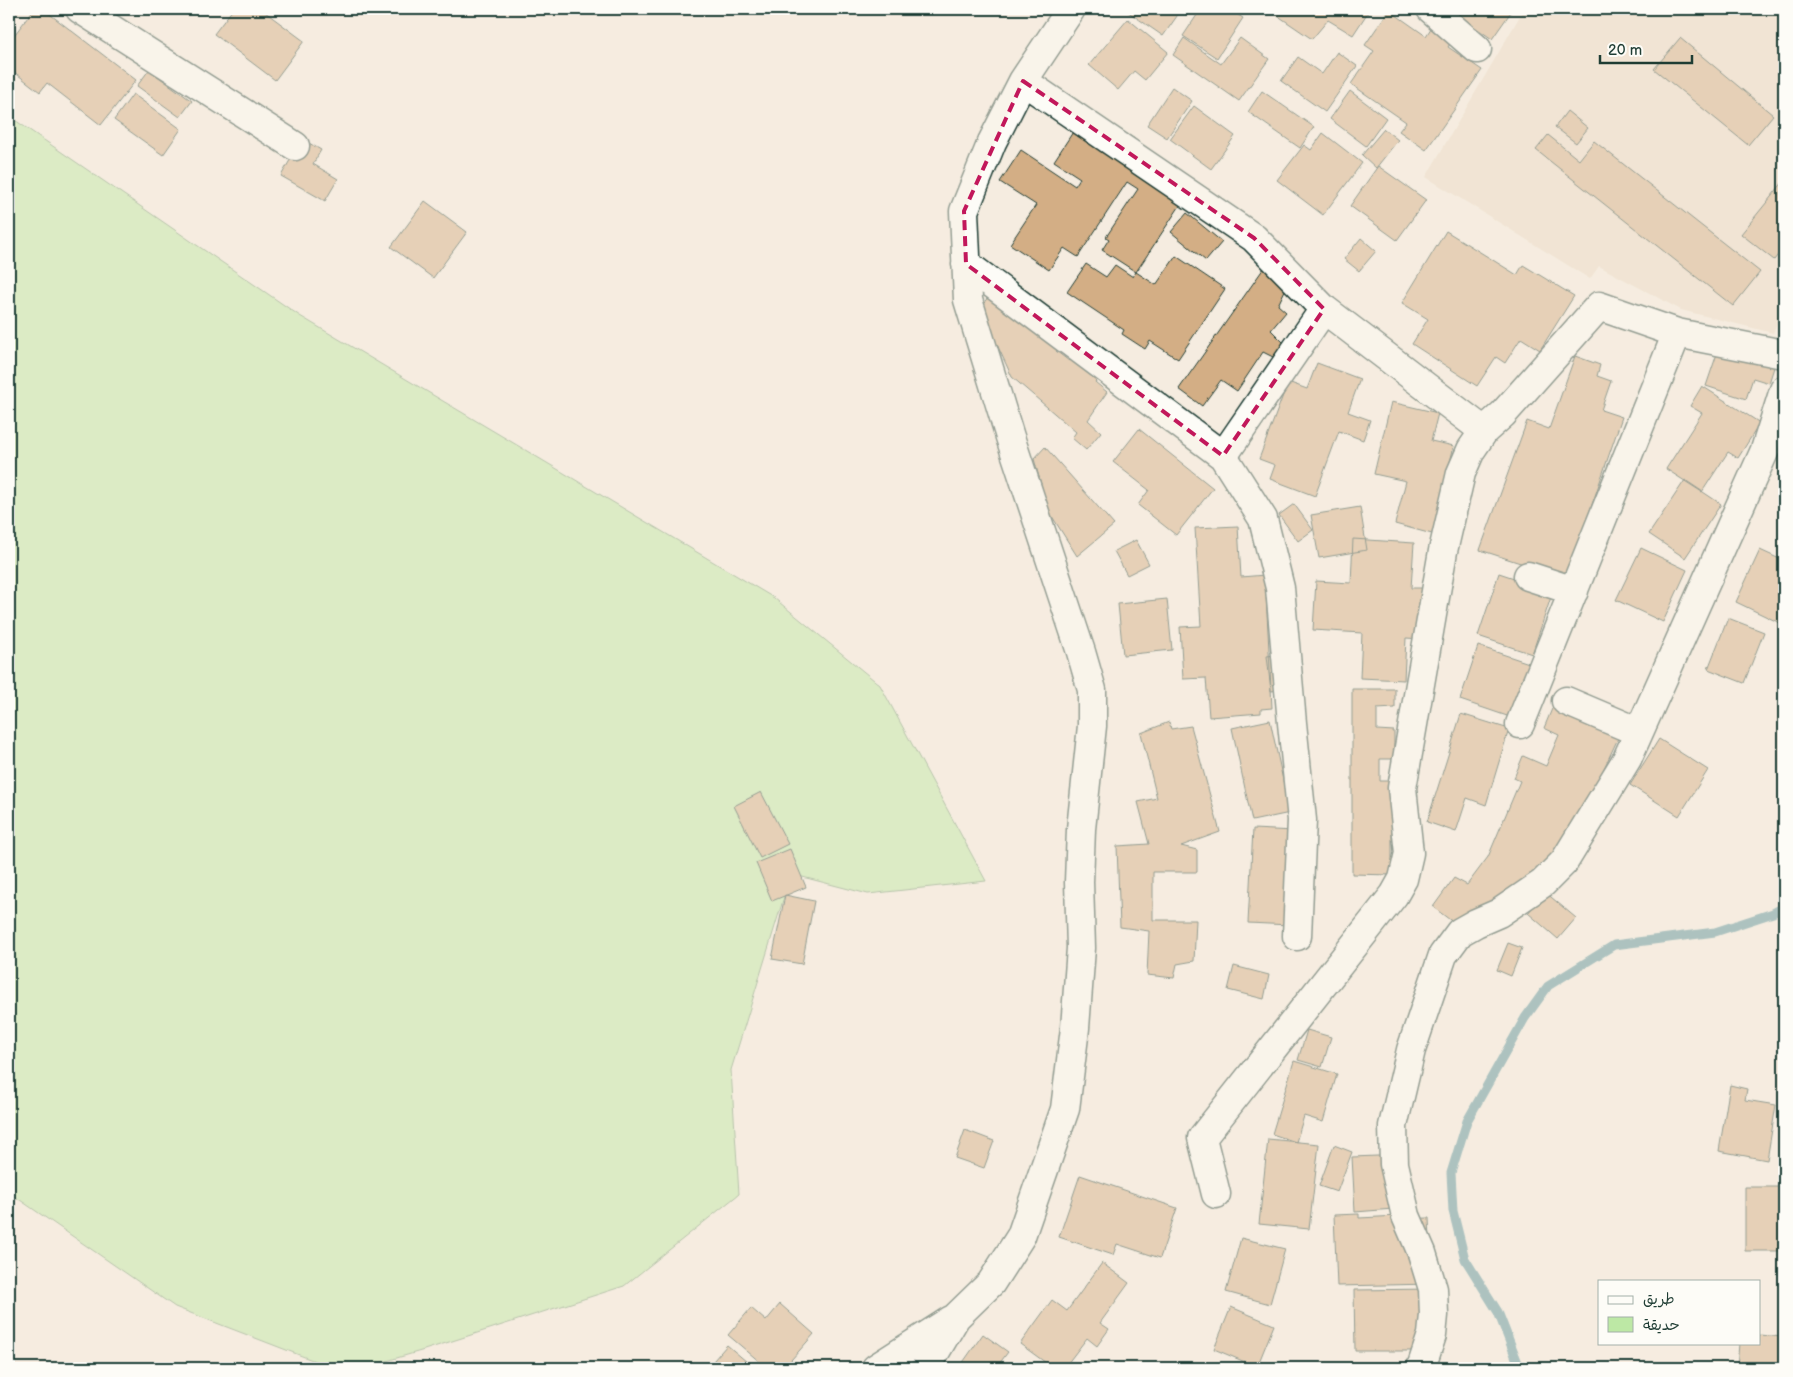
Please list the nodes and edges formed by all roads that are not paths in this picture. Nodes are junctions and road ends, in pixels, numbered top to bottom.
1 (80, 9) edge
2 (1071, 9) edge
3 (1431, 9) edge
4 (1477, 49) dead end
5 (1023, 81) junction
6 (295, 146) dead end
7 (966, 264) junction
8 (1324, 309) junction
9 (1678, 333) junction
10 (1784, 356) edge
11 (1784, 390) edge
12 (1484, 431) junction
13 (1223, 456) junction
14 (1528, 576) dead end
15 (1574, 591) junction
16 (1566, 701) dead end
17 (1520, 724) dead end
18 (1639, 732) junction
19 (1298, 936) dead end
20 (1216, 1194) dead end
21 (956, 1317) junction
22 (876, 1368) edge
23 (926, 1368) edge
24 (1421, 1368) edge

1 - 6 street
2 - 5 street
3 - 4 street
5 - 7 street
5 - 8 street
7 - 13 street
7 - 21 street
8 - 12 street
8 - 13 street
9 - 10 street
9 - 12 street
9 - 15 street
11 - 18 street
12 - 20 street
13 - 19 street
14 - 15 street
15 - 17 street
16 - 18 street
18 - 24 street
21 - 22 street
21 - 23 street

